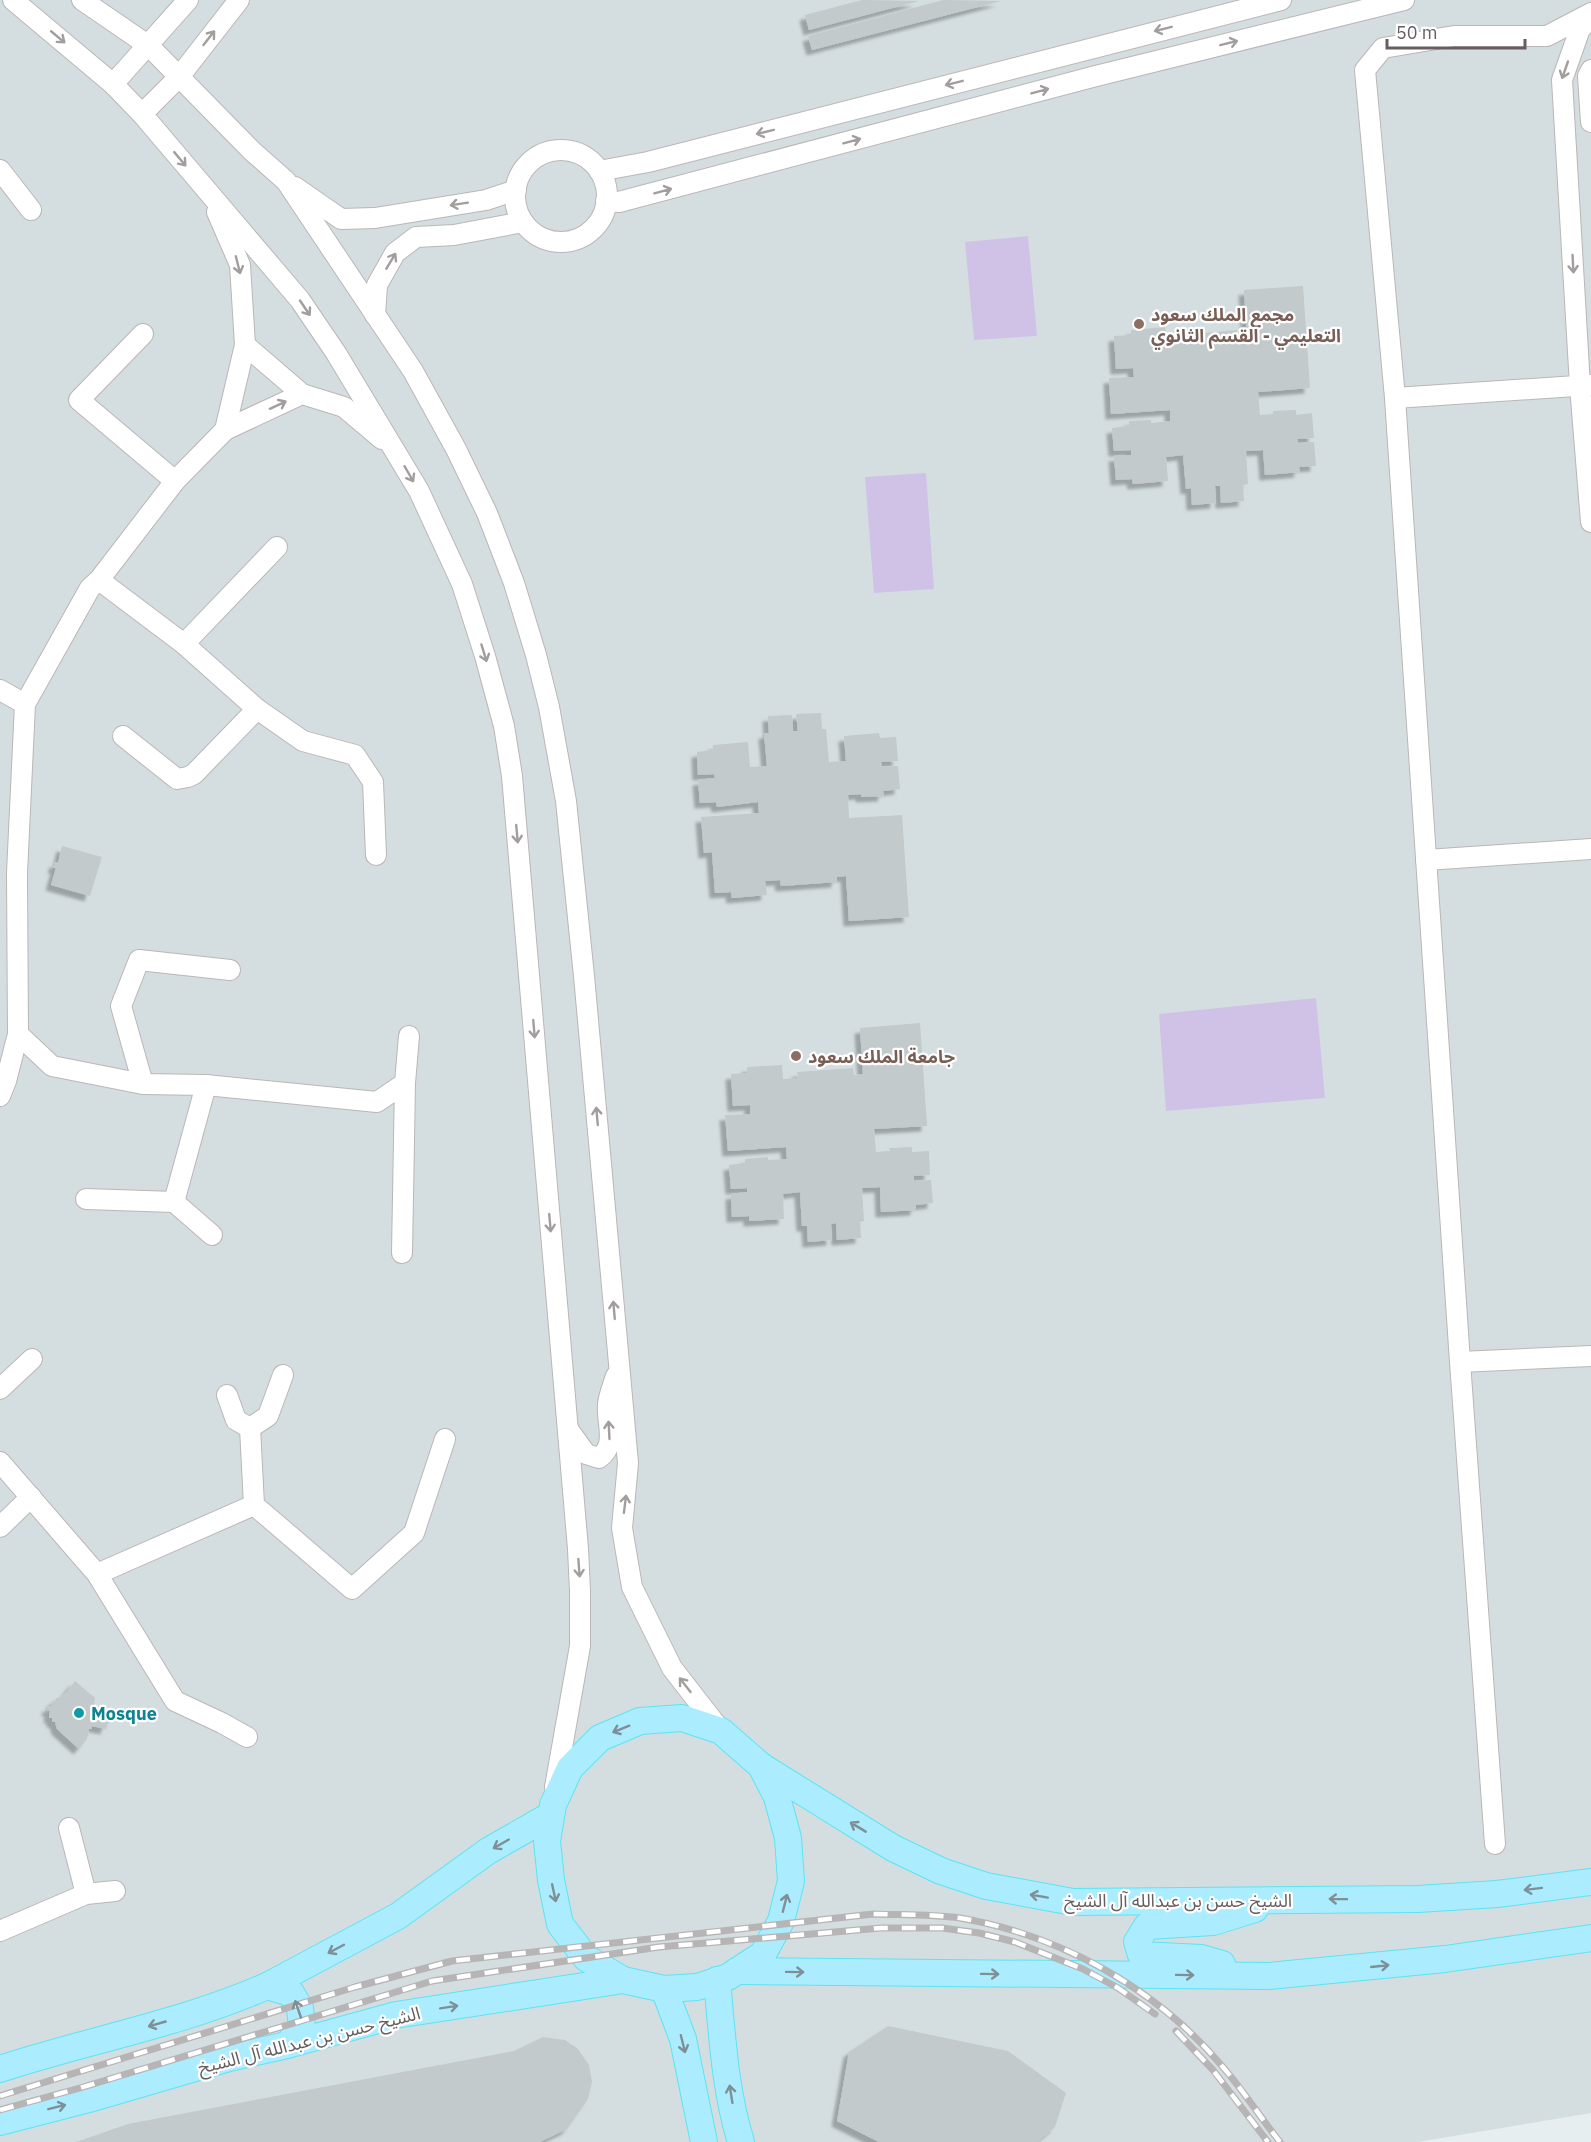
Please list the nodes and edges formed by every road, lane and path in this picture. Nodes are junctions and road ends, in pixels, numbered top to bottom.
1 (13, 0) edge
2 (82, 0) edge
3 (188, 0) edge
4 (239, 0) edge
5 (1281, 0) edge
6 (1404, 0) edge
7 (1591, 13) edge
8 (1591, 18) edge
9 (149, 45) junction
10 (1591, 70) edge
11 (179, 77) junction
12 (113, 84) junction
13 (142, 114) junction
14 (1591, 122) edge
15 (0, 170) edge
16 (599, 171) junction
17 (286, 182) junction
18 (516, 190) junction
19 (209, 192) junction
20 (606, 201) junction
21 (30, 210) dead end
22 (524, 222) junction
23 (375, 315) junction
24 (143, 334) dead end
25 (245, 345) junction
26 (1585, 386) edge
27 (302, 394) junction
28 (1395, 398) junction
29 (225, 430) junction
30 (394, 450) junction
31 (175, 481) junction
32 (1591, 522) edge
33 (277, 547) dead end
34 (99, 580) junction
35 (184, 644) junction
36 (0, 690) edge
37 (25, 704) junction
38 (257, 709) junction
39 (123, 736) dead end
40 (1591, 849) edge
41 (376, 855) dead end
42 (1426, 860) junction
43 (230, 970) dead end
44 (18, 1034) junction
45 (409, 1036) dead end
46 (405, 1083) junction
47 (144, 1084) junction
48 (206, 1085) junction
49 (0, 1096) edge
50 (86, 1199) dead end
51 (174, 1202) junction
52 (212, 1235) dead end
53 (402, 1253) dead end
54 (1591, 1356) edge
55 (32, 1359) dead end
56 (1460, 1362) junction
57 (619, 1365) junction
58 (283, 1375) dead end
59 (0, 1389) edge
60 (227, 1395) dead end
61 (566, 1426) junction
62 (250, 1428) junction
63 (446, 1439) dead end
64 (0, 1462) edge
65 (31, 1497) junction
66 (254, 1505) junction
67 (0, 1527) edge
68 (97, 1574) junction
69 (721, 1731) junction
70 (247, 1737) dead end
71 (761, 1766) junction
72 (552, 1810) junction
73 (69, 1828) dead end
74 (1496, 1844) dead end
75 (1591, 1882) edge
76 (115, 1891) dead end
77 (86, 1894) junction
78 (1278, 1901) junction
79 (0, 1931) edge
80 (1591, 1938) edge
81 (727, 1976) junction
82 (1269, 1976) junction
83 (622, 1980) junction
84 (267, 1986) junction
85 (664, 1989) junction
86 (287, 2045) junction
87 (0, 2069) edge
88 (0, 2121) edge
89 (704, 2142) edge
90 (741, 2142) edge

1 -> 12 street
2 - 9 street
3 - 9 street
11 -> 4 street
5 -> 16 street
20 -> 6 street
7 - 28 street
8 -> 26 street
9 - 11 street
9 - 12 street
10 - 14 street
11 - 13 street
11 - 17 street
12 - 13 street
13 -> 19 street
15 - 21 street
16 - 18 street
16 - 20 street
18 -> 17 street
17 - 23 street
18 - 22 street
19 -> 25 street
19 -> 30 street
20 - 22 street
23 -> 22 street
57 -> 23 street
24 - 31 street
25 - 27 street
25 - 29 street
26 - 28 street
26 - 32 street
29 -> 27 street
27 - 30 street
28 - 42 street
29 - 31 street
30 -> 61 street
31 - 34 street
33 - 35 street
34 - 35 street
34 - 37 street
35 - 38 street
36 - 37 street
37 - 44 street
38 - 39 street
38 - 41 street
40 - 42 street
42 - 56 street
43 - 47 street
44 - 47 street
44 - 49 street
45 - 46 street
46 - 48 street
46 - 53 street
47 - 48 street
48 - 51 street
50 - 51 street
51 - 52 street
54 - 56 street
55 - 59 street
56 - 74 street
61 -> 57 street
69 -> 57 street
58 - 62 street
60 - 62 street
61 -> 72 street
62 - 66 street
63 - 66 street
64 - 65 street
65 - 67 street
65 - 68 street
66 - 68 street
68 - 70 street
69 - 71 main road, الشيخ حسن بن عبدالله آل الشيخ
69 -> 72 main road, الشيخ حسن بن عبدالله آل الشيخ
78 -> 71 main road, الشيخ حسن بن عبدالله آل الشيخ
81 -> 71 main road, الشيخ حسن بن عبدالله آل الشيخ
72 -> 83 main road, الشيخ حسن بن عبدالله آل الشيخ
72 -> 84 main road
73 - 77 street
75 -> 78 main road, الشيخ حسن بن عبدالله آل الشيخ
76 - 77 street
77 - 79 street
78 - 82 main road
82 -> 80 main road, الشيخ حسن بن عبدالله آل الشيخ
81 -> 82 main road, الشيخ حسن بن عبدالله آل الشيخ
81 - 85 main road, الشيخ حسن بن عبدالله آل الشيخ
90 -> 81 main road
83 - 85 main road, الشيخ حسن بن عبدالله آل الشيخ
86 -> 83 main road, الشيخ حسن بن عبدالله آل الشيخ
86 -> 84 main road
84 -> 87 main road
85 -> 89 main road
88 -> 86 main road, الشيخ حسن بن عبدالله آل الشيخ

